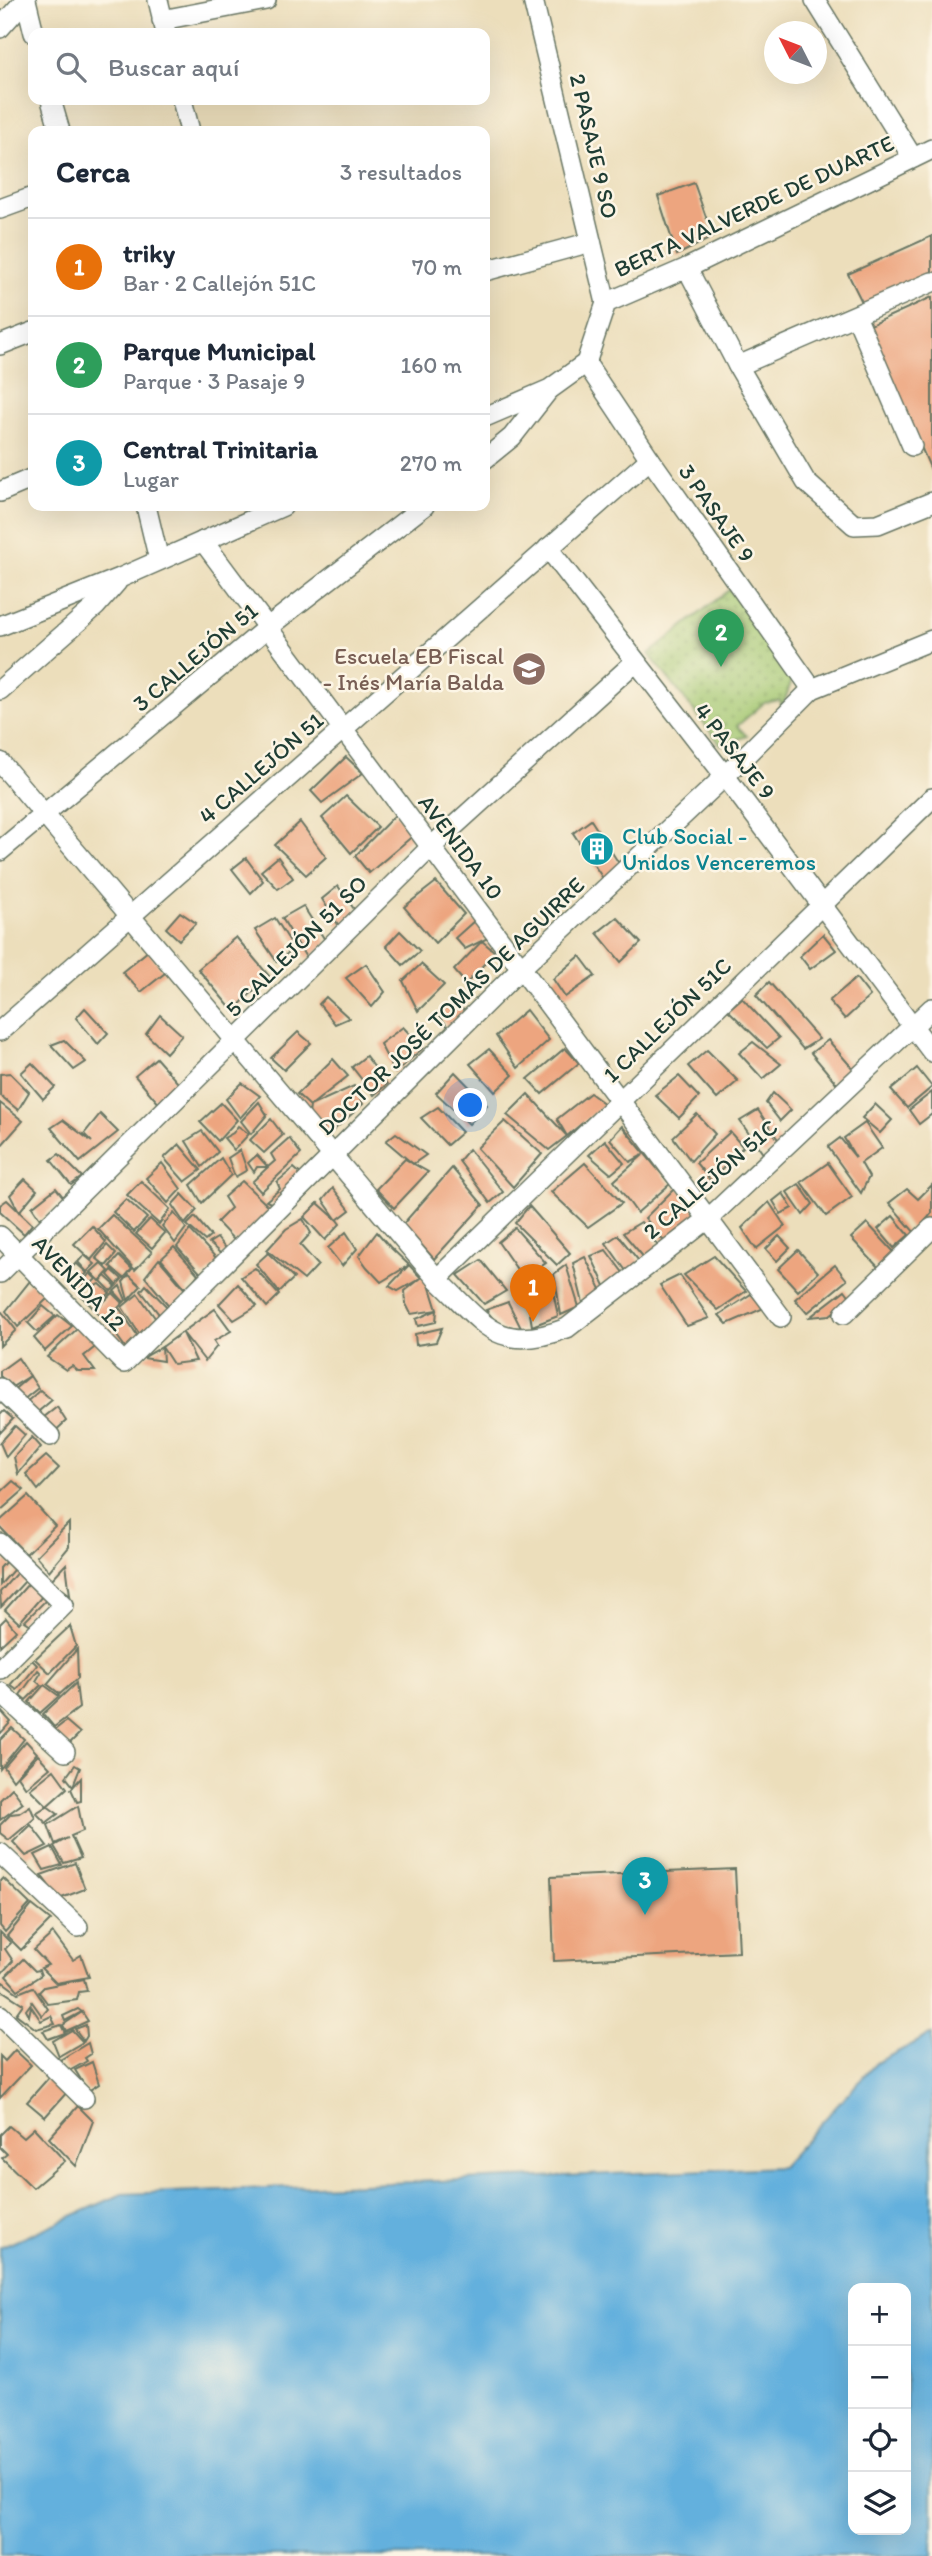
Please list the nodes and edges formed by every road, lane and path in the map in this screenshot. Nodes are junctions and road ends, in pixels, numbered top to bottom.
1 (25, 0) edge
2 (158, 0) edge
3 (266, 0) edge
4 (533, 0) edge
5 (815, 0) edge
6 (164, 27) edge
7 (0, 28) edge
8 (33, 28) edge
9 (52, 105) edge
10 (183, 105) edge
11 (59, 126) edge
12 (189, 126) edge
13 (932, 149) edge
14 (913, 158) junction
15 (28, 199) edge
16 (0, 209) edge
17 (591, 242) junction
18 (687, 268) junction
19 (490, 270) edge
20 (932, 282) edge
21 (606, 303) junction
22 (856, 316) junction
23 (28, 334) edge
24 (0, 345) edge
25 (586, 363) junction
26 (738, 366) junction
27 (550, 388) junction
28 (490, 415) edge
29 (912, 446) dead end
30 (490, 455) edge
31 (650, 459) junction
32 (28, 480) edge
33 (0, 492) edge
34 (932, 502) edge
35 (147, 511) edge
36 (269, 511) edge
37 (418, 511) edge
38 (203, 541) junction
39 (548, 548) junction
40 (159, 559) junction
41 (120, 578) junction
42 (0, 626) edge
43 (268, 627) junction
44 (932, 640) edge
45 (635, 662) junction
46 (812, 689) junction
47 (0, 690) edge
48 (343, 729) junction
49 (0, 762) edge
50 (724, 776) junction
51 (932, 798) edge
52 (44, 815) junction
53 (431, 847) junction
54 (0, 851) edge
55 (821, 905) junction
56 (130, 916) junction
57 (521, 968) junction
58 (932, 1008) edge
59 (913, 1026) junction
60 (0, 1031) edge
61 (236, 1041) junction
62 (932, 1052) edge
63 (621, 1100) junction
64 (333, 1156) junction
65 (708, 1219) junction
66 (932, 1228) edge
67 (0, 1236) edge
68 (18, 1255) junction
69 (0, 1273) edge
70 (437, 1279) junction
71 (844, 1314) dead end
72 (781, 1317) dead end
73 (124, 1363) joint
74 (0, 1388) edge
75 (50, 1436) dead end
76 (0, 1543) edge
77 (0, 1669) edge
78 (0, 1692) edge
79 (65, 1752) dead end
80 (0, 1853) edge
81 (78, 1927) dead end
82 (0, 2014) edge
83 (84, 2098) dead end

1 - 7 street
1 - 8 street
2 - 6 street
3 - 6 street
4 - 17 street, 2 PASAJE 9 SO
5 - 14 street
9 - 11 street
10 - 12 street
13 - 14 street, BERTA VALVERDE DE DUARTE
14 - 18 street, BERTA VALVERDE DE DUARTE
15 - 16 street
17 - 19 street
17 - 21 street, 2 PASAJE 9 SO
18 - 21 street, BERTA VALVERDE DE DUARTE
18 - 26 street
20 - 22 street
21 - 25 street, BERTA VALVERDE DE DUARTE
22 - 26 street
22 - 29 street
23 - 24 street
25 - 27 street
25 - 31 street, 3 PASAJE 9
26 - 34 street
27 - 28 street
27 - 30 street
31 - 39 street, 4 CALLEJÓN 51
31 - 46 street, 3 PASAJE 9
32 - 33 street
35 - 40 street
36 - 38 street
37 - 43 street, 3 CALLEJÓN 51
38 - 40 street
38 - 43 street, AVENIDA 10
39 - 45 street, 4 PASAJE 9
39 - 48 street, 4 CALLEJÓN 51
40 - 41 street
41 - 42 street
41 - 47 street
43 - 48 street, AVENIDA 10
43 - 52 street, 3 CALLEJÓN 51
44 - 46 street, DOCTOR JOSÉ TOMÁS DE AGUIRRE
45 - 50 street, 4 PASAJE 9
45 - 53 street, 5 CALLEJÓN 51 SO
46 - 50 street, DOCTOR JOSÉ TOMÁS DE AGUIRRE
48 - 53 street, AVENIDA 10
48 - 56 street, 4 CALLEJÓN 51
49 - 52 street
50 - 55 street, 4 PASAJE 9
50 - 57 street, DOCTOR JOSÉ TOMÁS DE AGUIRRE
51 - 55 street, 1 CALLEJÓN 51C
52 - 54 street, 3 CALLEJÓN 51
52 - 56 street
53 - 57 street, AVENIDA 10
53 - 61 street, 5 CALLEJÓN 51 SO
55 - 59 street, 4 PASAJE 9
55 - 63 street, 1 CALLEJÓN 51C
56 - 60 street, 4 CALLEJÓN 51
56 - 61 street
57 - 63 street, AVENIDA 10
57 - 64 street, DOCTOR JOSÉ TOMÁS DE AGUIRRE
58 - 59 street, 2 CALLEJÓN 51C
59 - 62 street, 4 PASAJE 9
59 - 65 street, 2 CALLEJÓN 51C
61 - 64 street
61 - 68 street, 5 CALLEJÓN 51 SO
63 - 65 street, AVENIDA 10
63 - 70 street, 1 CALLEJÓN 51C
64 - 70 street
64 - 73 street, DOCTOR JOSÉ TOMÁS DE AGUIRRE
65 - 70 street, 2 CALLEJÓN 51C
65 - 72 street, AVENIDA 10
66 - 71 street
67 - 68 street, AVENIDA 12
68 - 69 street, 5 CALLEJÓN 51 SO
68 - 73 street, AVENIDA 12
74 - 75 street
76 - 77 street
78 - 79 street
80 - 81 street
82 - 83 street

